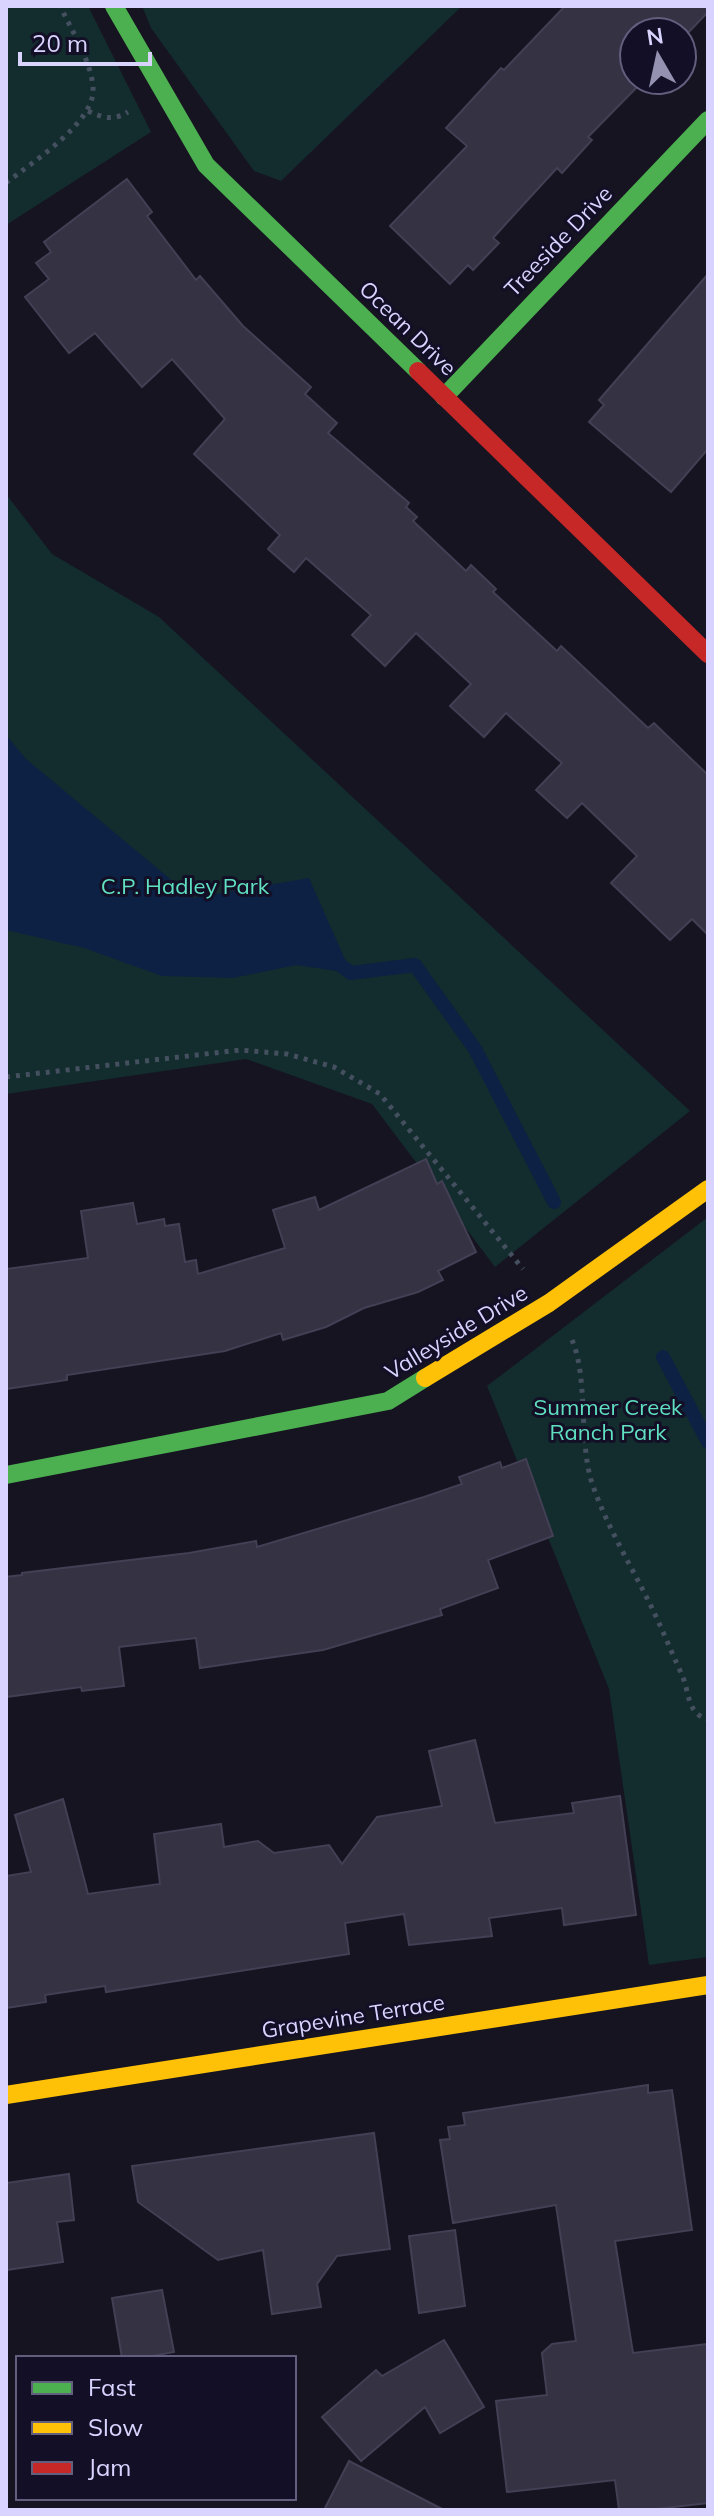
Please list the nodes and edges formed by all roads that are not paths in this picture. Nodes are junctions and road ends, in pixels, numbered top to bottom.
1 (114, 6) edge
2 (708, 120) edge
3 (444, 397) junction
4 (708, 654) edge
5 (708, 1189) edge
6 (6, 1475) edge
7 (708, 1985) edge
8 (6, 2095) edge

1 - 3 street, Ocean Drive
2 - 3 street, Treeside Drive
3 - 4 street, Ocean Drive
5 - 6 street, Valleyside Drive
7 - 8 street, Grapevine Terrace

